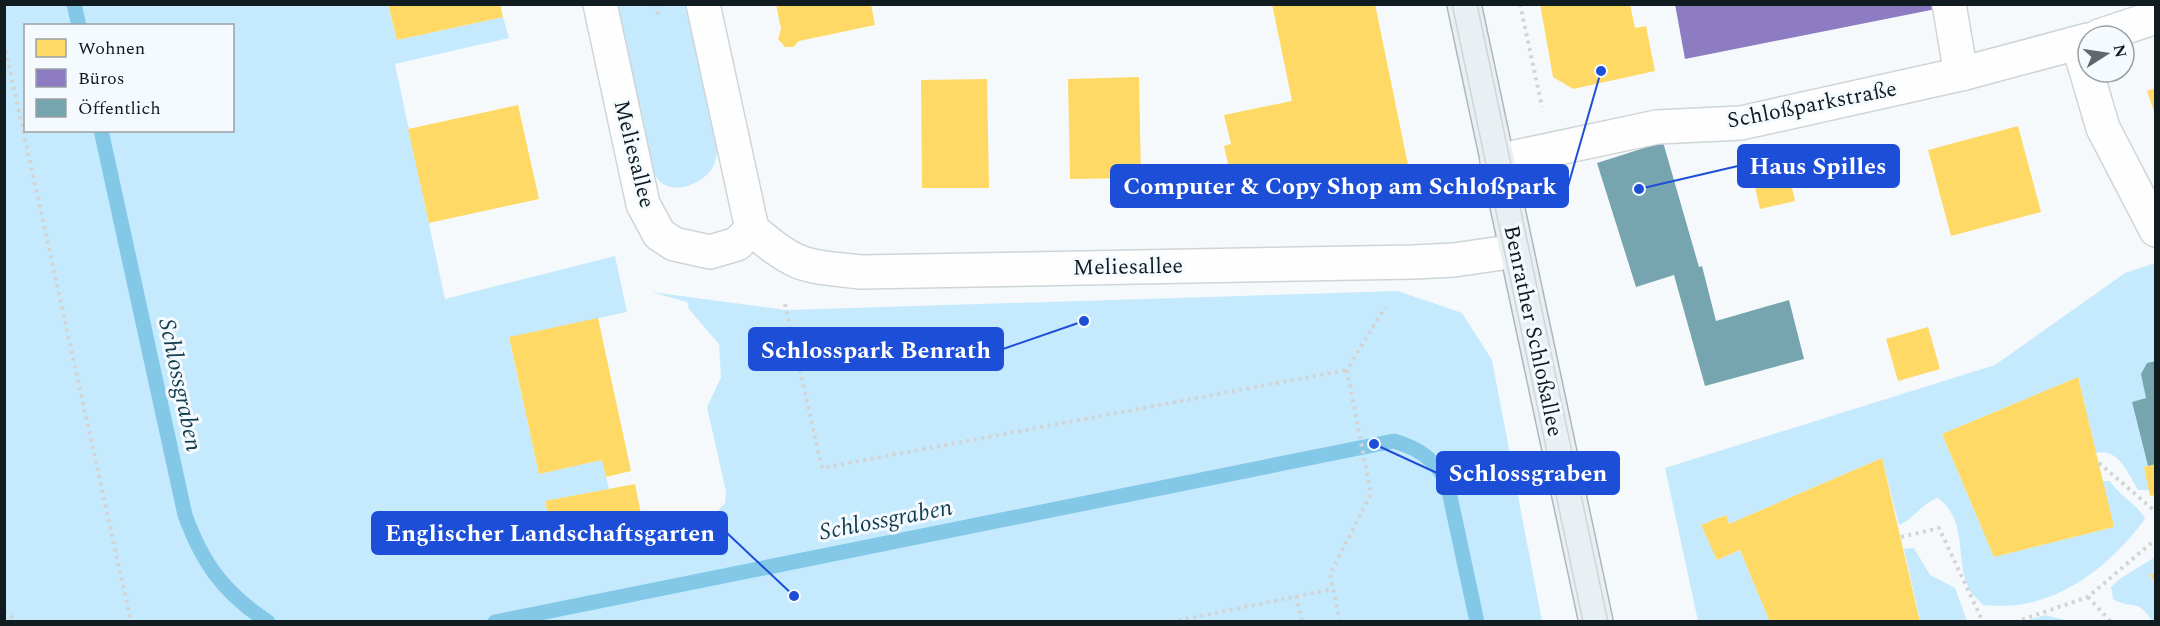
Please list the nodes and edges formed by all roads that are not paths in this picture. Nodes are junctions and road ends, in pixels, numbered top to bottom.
1 (600, 4) edge
2 (703, 4) edge
3 (1464, 4) edge
4 (1949, 4) edge
5 (2156, 17) edge
6 (2135, 24) edge
7 (2076, 43) edge
8 (1961, 74) junction
9 (2096, 84) edge
10 (1497, 161) junction
11 (752, 229) junction
12 (2156, 230) edge
13 (1516, 251) junction
14 (1596, 621) edge

1 - 11 street, Meliesallee
2 - 11 street
3 - 10 main road, Benrather Schloßallee
4 - 8 street
5 - 6 street, Schloßparkstraße
7 - 8 street, Schloßparkstraße
8 - 10 street, Schloßparkstraße
9 - 12 street
10 - 13 main road, Benrather Schloßallee
11 - 13 street, Meliesallee
13 - 14 main road, Benrather Schloßallee

